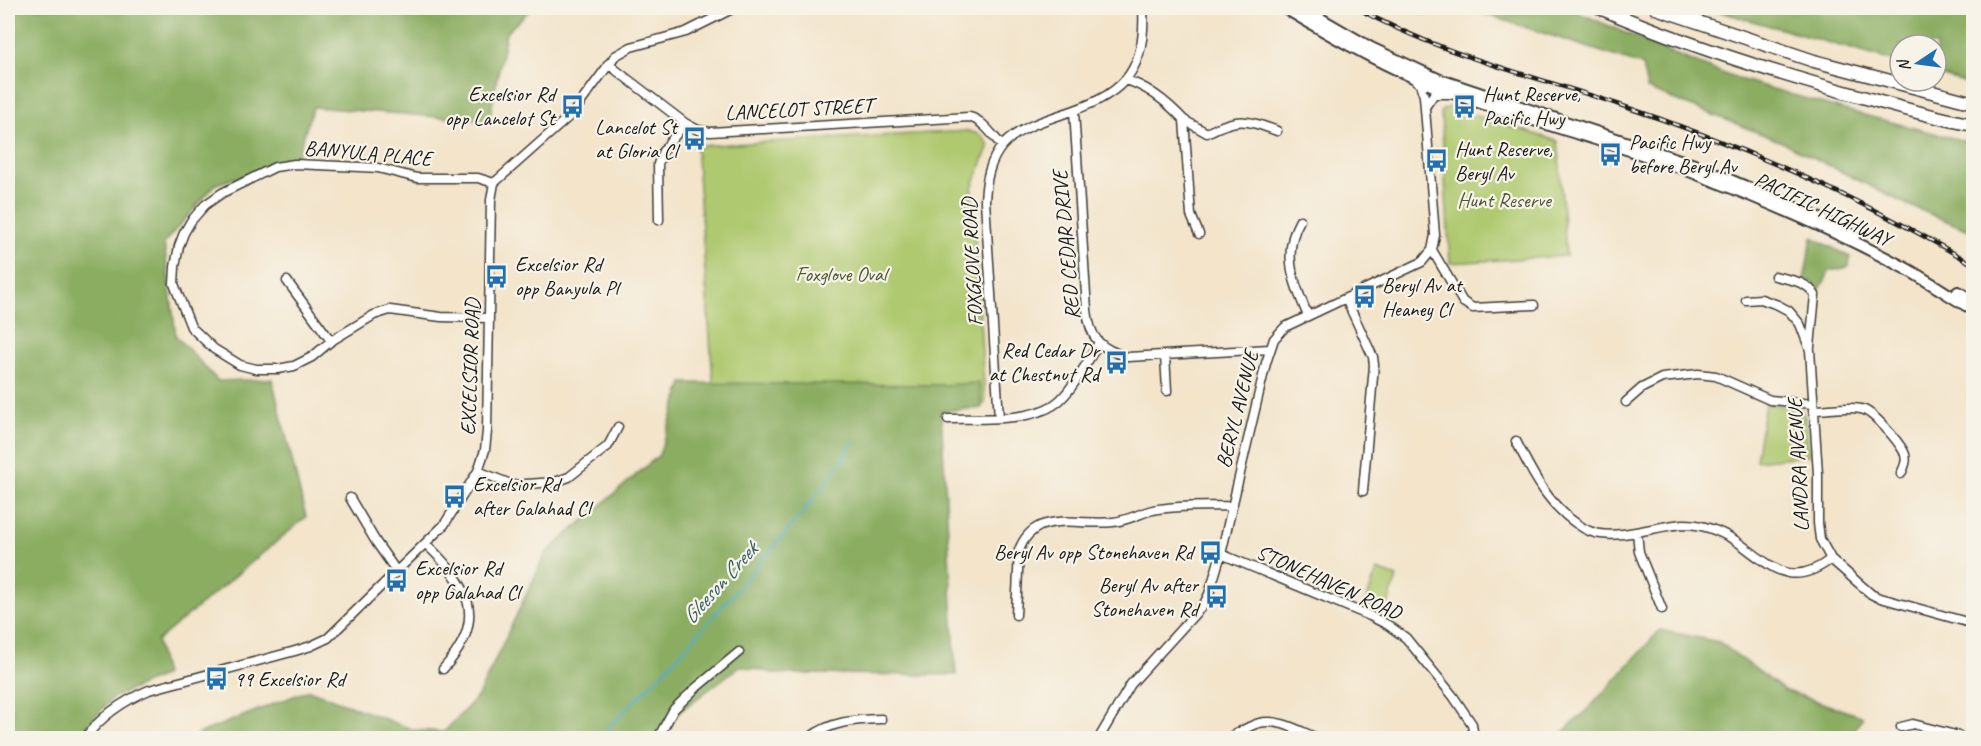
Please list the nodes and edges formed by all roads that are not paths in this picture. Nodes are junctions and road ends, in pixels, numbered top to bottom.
1 (734, 8) edge
2 (1143, 8) edge
3 (1285, 8) edge
4 (1302, 8) edge
5 (1600, 8) edge
6 (1656, 8) edge
7 (608, 64) junction
8 (1410, 75) junction
9 (1126, 80) junction
10 (1456, 94) junction
11 (1974, 103) edge
12 (1425, 107) junction
13 (1074, 111) junction
14 (1184, 120) junction
15 (684, 123) junction
16 (1974, 125) edge
17 (1277, 131) dead end
18 (1002, 146) junction
19 (494, 183) junction
20 (659, 220) dead end
21 (1300, 220) dead end
22 (1199, 234) dead end
23 (1432, 250) junction
24 (1775, 276) dead end
25 (287, 281) dead end
26 (1346, 299) junction
27 (1746, 300) dead end
28 (1974, 301) edge
29 (1534, 305) dead end
30 (1974, 310) edge
31 (1308, 316) junction
32 (489, 318) junction
33 (331, 341) junction
34 (1099, 343) junction
35 (1270, 349) junction
36 (1810, 350) junction
37 (1165, 355) junction
38 (1167, 391) dead end
39 (1626, 402) dead end
40 (1813, 407) junction
41 (999, 418) junction
42 (948, 419) dead end
43 (618, 427) dead end
44 (1516, 441) dead end
45 (478, 471) junction
46 (1901, 474) dead end
47 (1363, 491) dead end
48 (350, 498) dead end
49 (1232, 506) junction
50 (1638, 532) junction
51 (426, 544) junction
52 (1221, 554) junction
53 (1832, 559) junction
54 (397, 572) junction
55 (1662, 609) dead end
56 (1016, 615) dead end
57 (1974, 624) edge
58 (739, 652) dead end
59 (443, 669) dead end
60 (881, 719) dead end
61 (1901, 726) dead end
62 (85, 738) edge
63 (658, 738) edge
64 (809, 738) edge
65 (1099, 738) edge
66 (1229, 738) edge
67 (1317, 738) edge
68 (1474, 738) edge
69 (1962, 738) edge

1 - 7 street
2 - 9 street, FOXGLOVE ROAD
3 - 8 main road, PACIFIC HIGHWAY
4 - 28 main road, PACIFIC HIGHWAY
5 - 16 highway
6 - 11 highway
7 - 15 street, LANCELOT STREET
7 - 19 street
8 - 10 main road, PACIFIC HIGHWAY
8 - 12 street
9 - 13 street, FOXGLOVE ROAD
9 - 14 street
10 - 12 street
10 - 30 main road, PACIFIC HIGHWAY
12 - 23 street
13 - 18 street, FOXGLOVE ROAD
13 - 34 street, RED CEDAR DRIVE
14 - 17 street
14 - 22 street
15 - 18 street, LANCELOT STREET
15 - 20 street
18 - 41 street, FOXGLOVE ROAD
19 - 32 street, EXCELSIOR ROAD
19 - 33 street, BANYULA PLACE
21 - 31 street
23 - 26 street, BERYL AVENUE
23 - 29 street
24 - 36 street, LANDRA AVENUE
25 - 33 street
26 - 31 street, BERYL AVENUE
26 - 47 street
27 - 36 street, LANDRA AVENUE
31 - 35 street, BERYL AVENUE
32 - 33 street, BANYULA PLACE
32 - 45 street, EXCELSIOR ROAD
34 - 37 street, RED CEDAR DRIVE
34 - 41 street
35 - 37 street, RED CEDAR DRIVE
35 - 49 street, BERYL AVENUE
36 - 40 street, LANDRA AVENUE
37 - 38 street
39 - 40 street
40 - 46 street
40 - 53 street, LANDRA AVENUE
41 - 42 street
43 - 45 street
44 - 50 street
45 - 51 street, EXCELSIOR ROAD
48 - 54 street
49 - 52 street, BERYL AVENUE
49 - 56 street
50 - 53 street
50 - 55 street
51 - 54 street, EXCELSIOR ROAD
51 - 59 street
52 - 65 street, BERYL AVENUE
52 - 68 street, STONEHAVEN ROAD
53 - 57 street, LANDRA AVENUE
54 - 62 street, EXCELSIOR ROAD
58 - 63 street
60 - 64 street
61 - 69 street
66 - 67 street

